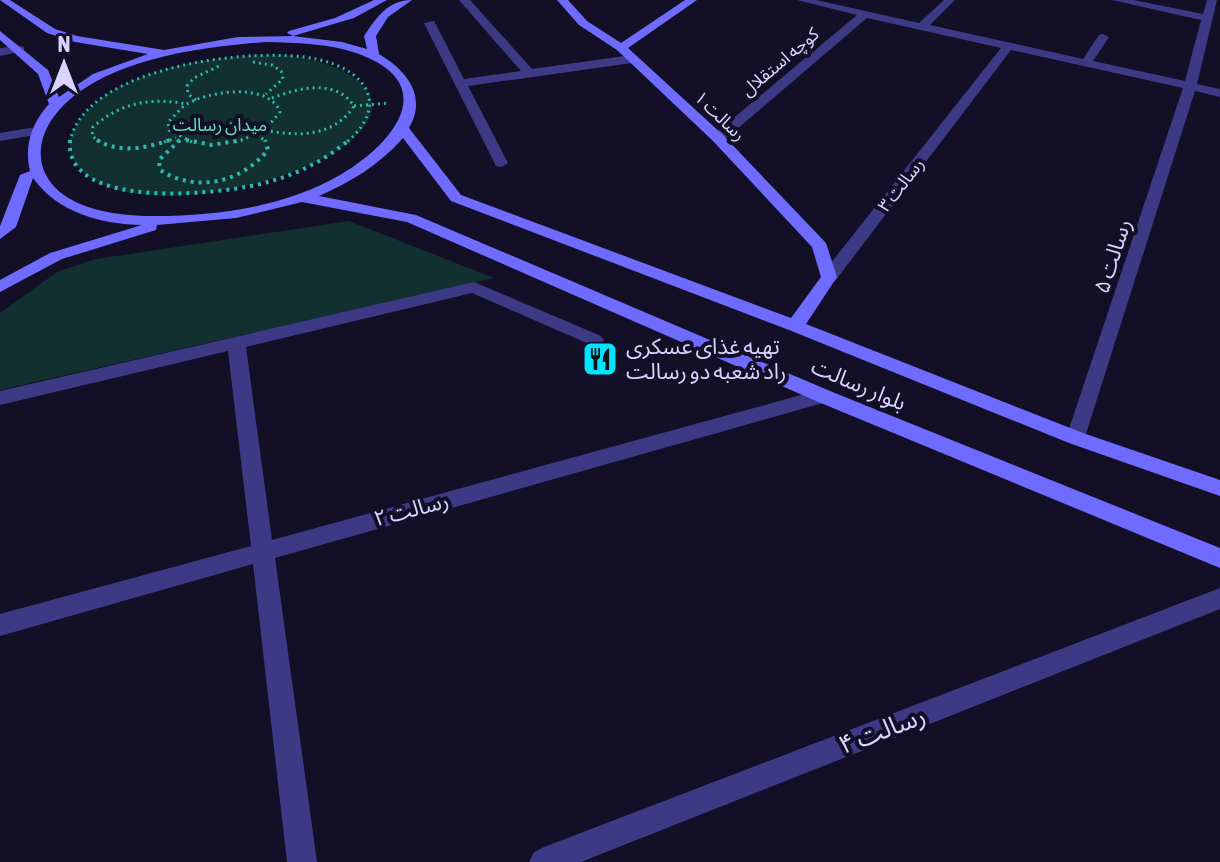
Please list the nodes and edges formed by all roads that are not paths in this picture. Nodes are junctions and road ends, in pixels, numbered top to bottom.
1 (3, 0) edge
2 (382, 0) edge
3 (407, 0) edge
4 (464, 0) edge
5 (562, 0) edge
6 (692, 0) edge
7 (802, 0) edge
8 (950, 0) edge
9 (1117, 0) edge
10 (1212, 0) edge
11 (865, 14) junction
12 (1207, 18) junction
13 (430, 23) dead end
14 (922, 26) junction
15 (0, 34) edge
16 (1103, 37) dead end
17 (266, 39) junction
18 (1008, 46) junction
19 (621, 48) junction
20 (20, 49) junction
21 (0, 52) edge
22 (168, 53) junction
23 (374, 57) junction
24 (632, 59) junction
25 (1086, 63) junction
26 (529, 73) junction
27 (460, 83) junction
28 (1190, 86) junction
29 (1220, 93) edge
30 (55, 104) junction
31 (403, 129) junction
32 (30, 132) junction
33 (0, 137) edge
34 (718, 138) junction
35 (501, 163) dead end
36 (27, 175) junction
37 (299, 197) junction
38 (170, 221) junction
39 (0, 234) edge
40 (829, 277) junction
41 (0, 287) edge
42 (795, 326) junction
43 (595, 340) dead end
44 (236, 343) junction
45 (823, 396) junction
46 (0, 398) edge
47 (1076, 438) junction
48 (1220, 488) edge
49 (262, 550) junction
50 (1220, 558) edge
51 (1220, 598) edge
52 (0, 625) edge
53 (302, 862) edge
54 (544, 862) edge

1 - 22 main road
2 - 17 main road
3 - 23 main road
4 - 26 street
5 - 19 main road, رسالت ۱
6 - 19 main road
7 - 11 street
8 - 14 street
9 - 12 street
10 - 12 street, رسالت ۵
11 - 14 street
11 - 34 street, کوچه استقلال
12 - 28 street, رسالت ۵
13 - 27 street
14 - 18 street
15 - 20 main road
16 - 25 street
17 - 22 main road
17 - 23 main road
18 - 25 street
18 - 40 street, رسالت ۳
19 - 24 main road, رسالت ۱
20 - 21 street
20 - 30 main road
22 - 30 main road
23 - 31 main road
24 - 26 street
24 - 34 main road, رسالت ۱
25 - 28 street
26 - 27 street
27 - 35 street
28 - 29 street
28 - 47 street, رسالت ۵
30 - 32 main road
31 - 37 main road
31 - 42 main road, بلوار رسالت
32 - 33 street
32 - 36 main road
34 - 40 main road, رسالت ۱
36 - 38 main road
36 - 39 main road
37 - 38 main road
37 - 45 main road, بلوار رسالت
38 - 41 main road
40 - 42 main road, رسالت ۳
42 - 47 main road, بلوار رسالت
43 - 44 street
44 - 46 street
44 - 49 street
45 - 49 street, رسالت ۲
45 - 50 main road, بلوار رسالت
47 - 48 main road, بلوار رسالت
49 - 52 street, رسالت ۲
49 - 53 street
51 - 54 street, رسالت ۴

